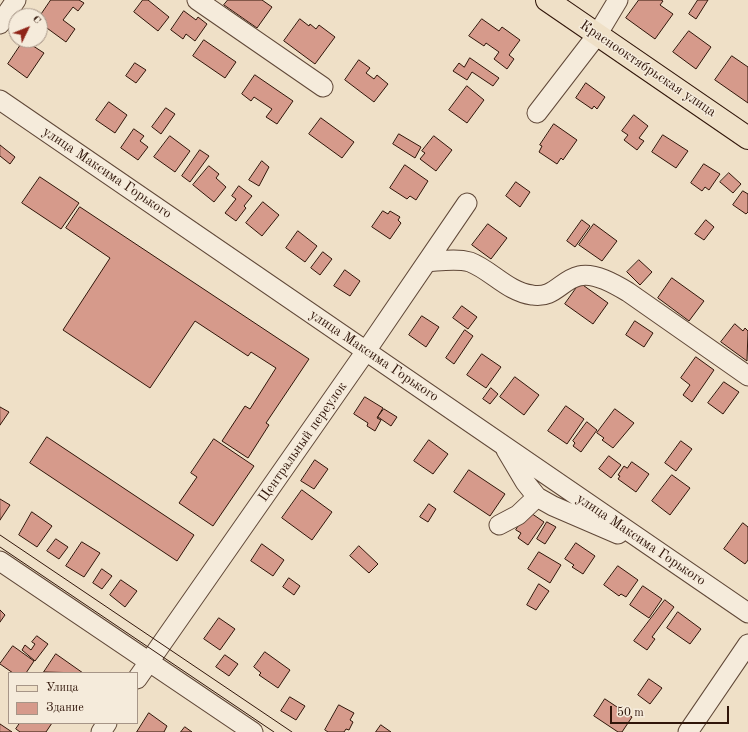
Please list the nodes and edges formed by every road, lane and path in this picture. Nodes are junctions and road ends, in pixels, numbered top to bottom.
1 (16, 0) edge
2 (197, 0) edge
3 (548, 0) edge
4 (618, 0) edge
5 (0, 24) edge
6 (597, 34) junction
7 (323, 87) dead end
8 (0, 100) edge
9 (537, 113) dead end
10 (748, 138) edge
11 (467, 202) dead end
12 (427, 262) junction
13 (366, 351) junction
14 (748, 376) edge
15 (504, 445) junction
16 (537, 497) junction
17 (499, 525) dead end
18 (656, 550) junction
19 (0, 561) edge
20 (748, 612) edge
21 (748, 644) edge
22 (149, 662) junction
23 (138, 678) edge
24 (253, 732) edge
25 (688, 732) edge

1 - 5 street
2 - 7 street
3 - 6 main road, Краснооктябрьская улица
4 - 6 street
6 - 9 street
6 - 10 main road, Краснооктябрьская улица
8 - 13 street, улица Максима Горького
11 - 12 street, Центральный переулок
12 - 13 street, Центральный переулок
12 - 14 street
13 - 15 street, улица Максима Горького
13 - 22 street, Центральный переулок
15 - 16 street
15 - 18 street, улица Максима Горького
16 - 17 street
16 - 18 street
18 - 20 street, улица Максима Горького
19 - 22 street
21 - 25 street
22 - 23 street, Центральный переулок
22 - 24 street

